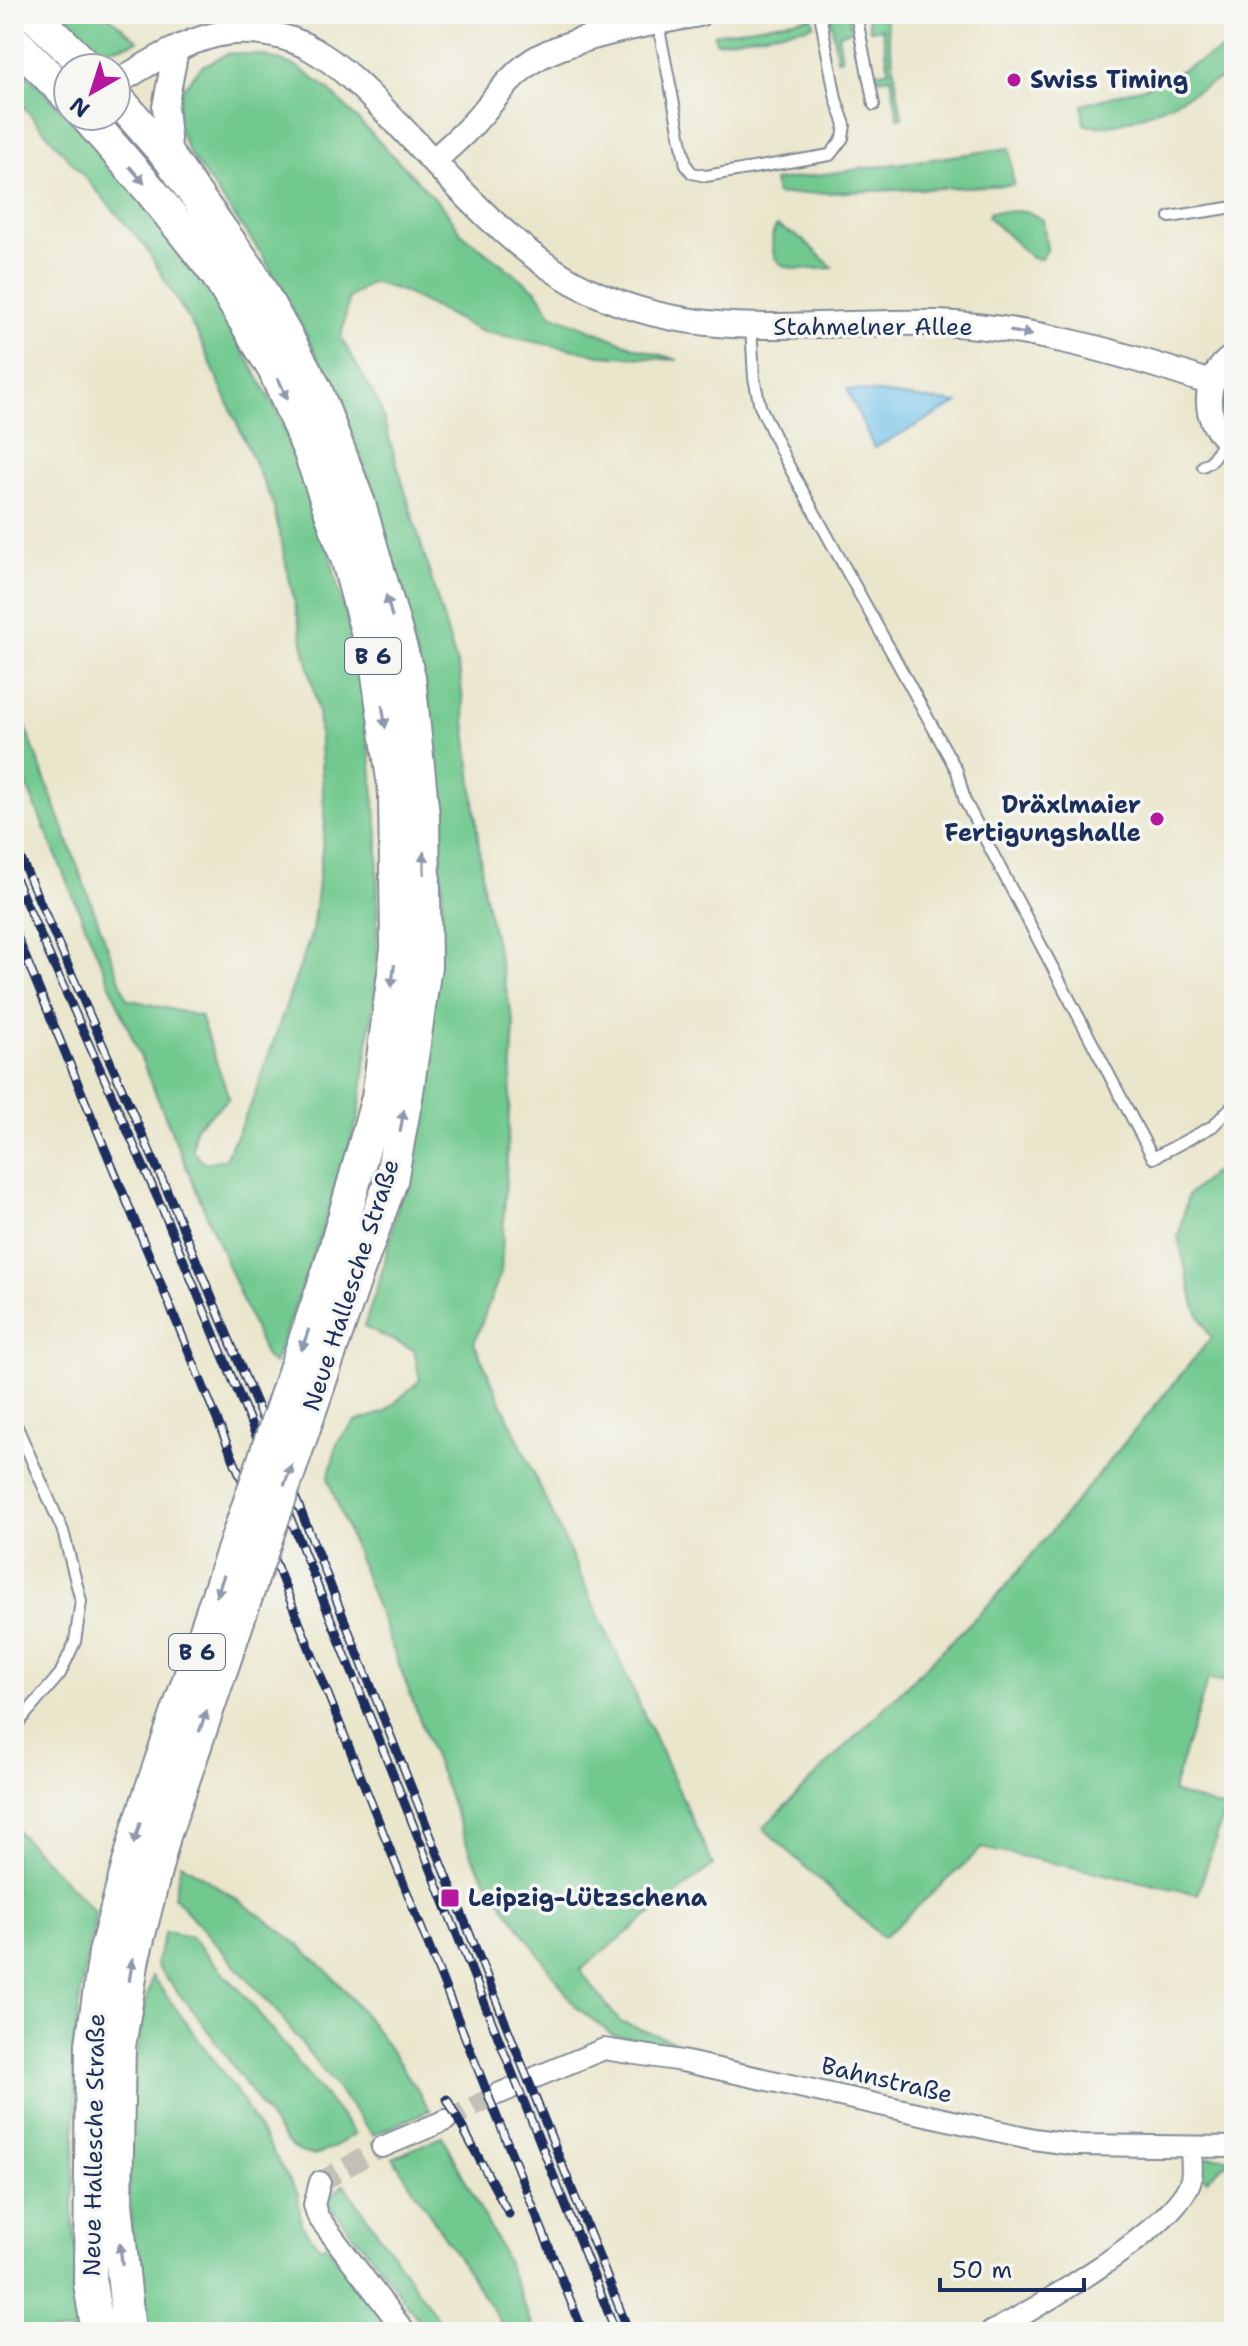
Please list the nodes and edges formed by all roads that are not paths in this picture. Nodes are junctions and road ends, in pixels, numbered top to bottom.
1 (33, 14) edge
2 (699, 14) edge
3 (820, 14) edge
4 (856, 14) edge
5 (657, 22) junction
6 (14, 41) edge
7 (176, 50) junction
8 (72, 52) edge
9 (132, 74) edge
10 (52, 80) edge
11 (874, 105) dead end
12 (132, 115) edge
13 (100, 132) edge
14 (170, 159) junction
15 (434, 161) junction
16 (1234, 207) edge
17 (1170, 217) dead end
18 (751, 326) junction
19 (1234, 356) edge
20 (1211, 383) junction
21 (1229, 442) edge
22 (1203, 466) dead end
23 (1234, 1104) edge
24 (343, 1271) junction
25 (14, 1420) edge
26 (14, 1728) edge
27 (106, 2046) junction
28 (536, 2077) dead end
29 (446, 2120) tunnel mouth
30 (382, 2147) tunnel mouth
31 (1234, 2147) edge
32 (1191, 2148) junction
33 (320, 2182) dead end
34 (98, 2332) edge
35 (129, 2332) edge
36 (405, 2332) edge
37 (991, 2332) edge

1 - 8 main road
2 - 5 street
3 - 5 lane
4 - 11 lane
5 - 15 street
6 - 10 main road
7 - 9 street
7 - 14 street
7 - 15 street
12 - 14 main road, Neue Hallesche Straße / B 6
13 -> 24 main road, Neue Hallesche Straße / B 6
24 -> 14 main road, Neue Hallesche Straße / B 6
15 - 18 street, Stahmelner Allee
16 - 17 lane
18 -> 20 street, Stahmelner Allee
18 - 23 lane
19 - 20 street
20 - 21 street
21 - 22 lane
24 - 27 main road, Neue Hallesche Straße / B 6, bridge
25 - 26 lane
27 - 34 main road, Neue Hallesche Straße / B 6
35 -> 27 main road, Neue Hallesche Straße / B 6
28 - 32 street, Bahnstraße
29 - 30 street
31 - 32 street, Bahnstraße
32 - 37 street
33 - 36 street

